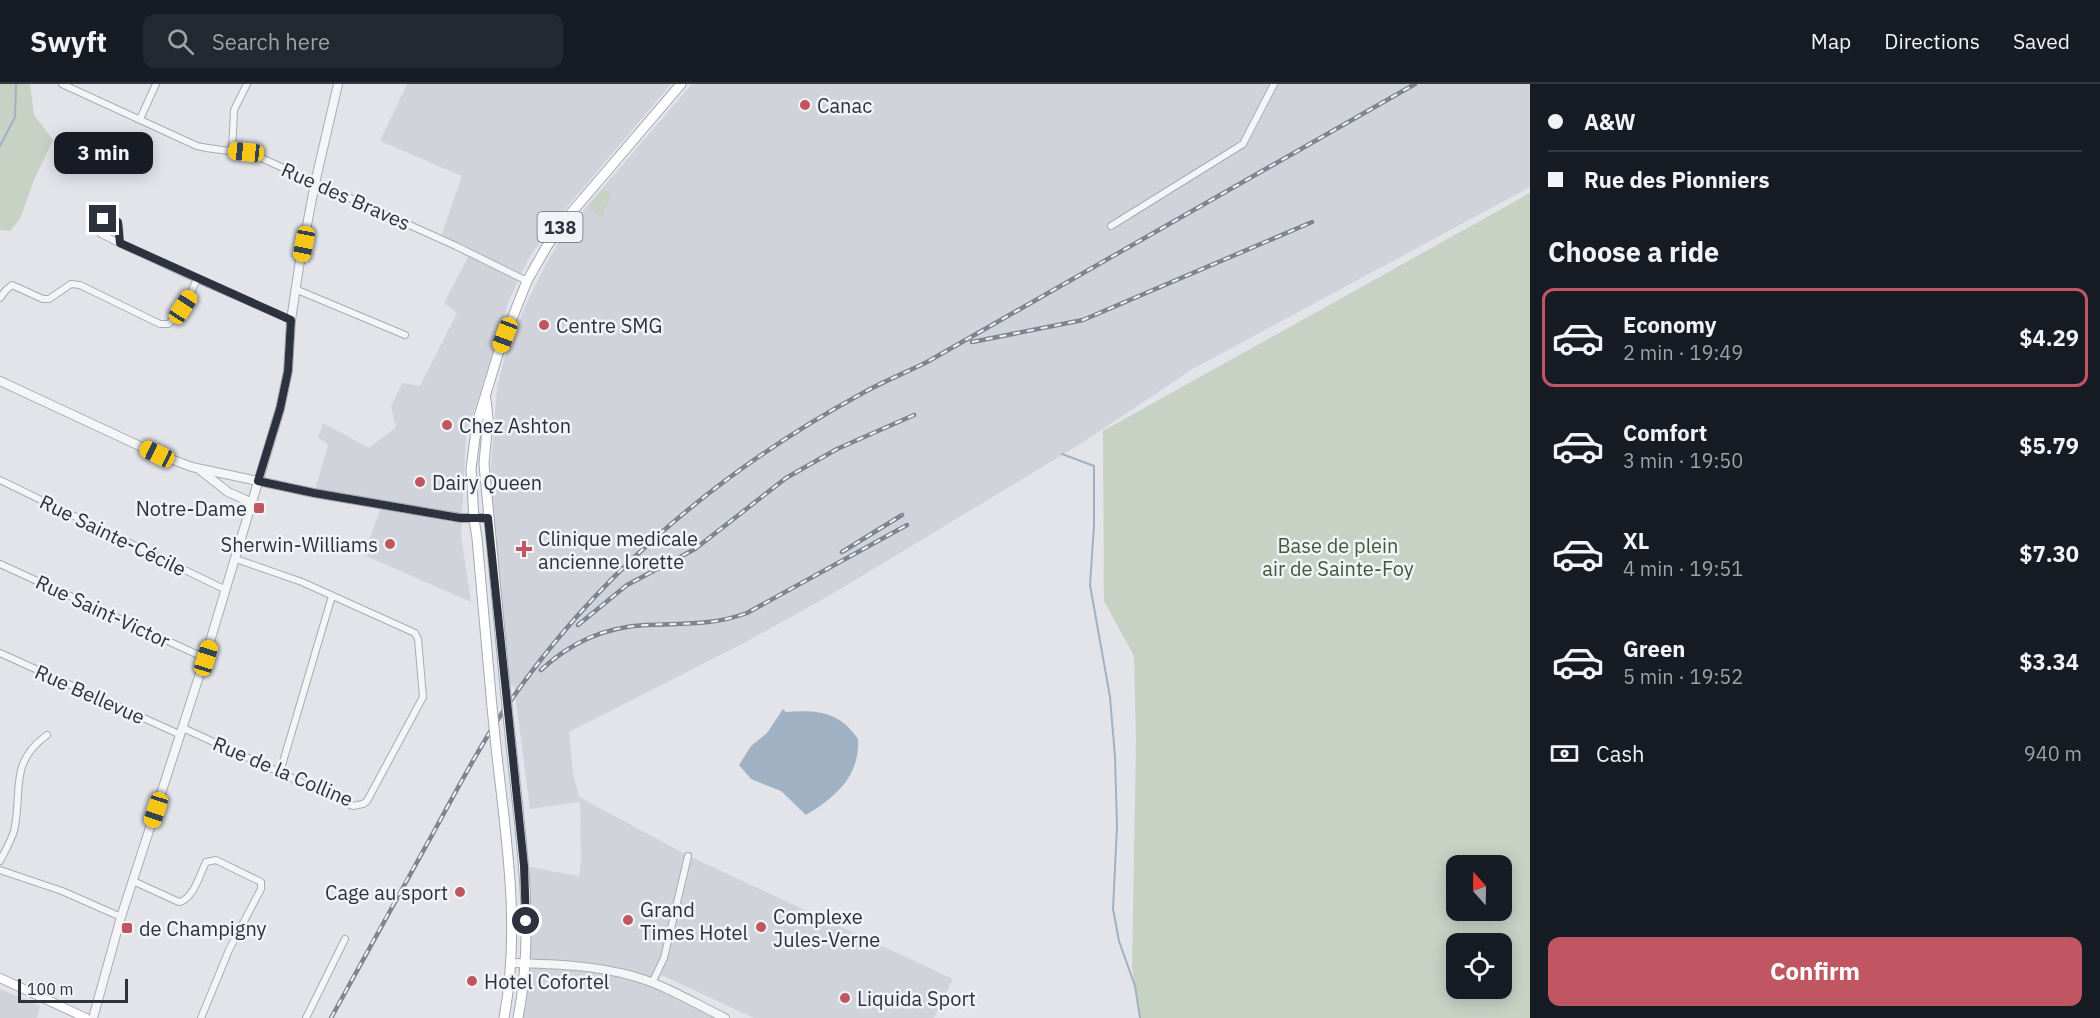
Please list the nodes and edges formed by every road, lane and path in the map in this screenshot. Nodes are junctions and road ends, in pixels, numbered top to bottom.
1 (62, 84) edge
2 (156, 84) edge
3 (247, 84) edge
4 (338, 84) edge
5 (681, 84) edge
6 (1274, 84) edge
7 (140, 119) junction
8 (232, 151) junction
9 (315, 183) junction
10 (1111, 226) dead end
11 (120, 243) junction
12 (197, 279) junction
13 (527, 281) junction
14 (295, 289) junction
15 (0, 298) edge
16 (291, 320) junction
17 (405, 335) dead end
18 (0, 381) edge
19 (486, 398) junction
20 (199, 469) junction
21 (0, 480) edge
22 (258, 481) junction
23 (250, 508) junction
24 (488, 518) junction
25 (474, 519) junction
26 (236, 559) junction
27 (0, 564) edge
28 (226, 590) junction
29 (332, 596) junction
30 (0, 653) edge
31 (206, 658) junction
32 (182, 732) junction
33 (47, 735) dead end
34 (280, 772) junction
35 (688, 856) dead end
36 (0, 861) edge
37 (0, 870) edge
38 (133, 881) junction
39 (121, 917) junction
40 (345, 939) dead end
41 (512, 963) junction
42 (525, 963) junction
43 (0, 978) edge
44 (652, 983) junction
45 (519, 1016) edge
46 (86, 1018) edge
47 (93, 1018) edge
48 (201, 1018) edge
49 (306, 1018) edge
50 (504, 1018) edge
51 (725, 1018) edge

1 - 7 street, Rue des Braves
2 - 7 street
3 - 8 street
4 - 9 street
5 - 13 main road, 138
6 - 10 street
7 - 8 street, Rue des Braves
8 - 9 street, Rue des Braves
9 - 13 street, Rue des Braves
9 - 14 street
11 - 11 street
11 - 12 street
12 - 15 street
12 - 16 street
13 - 19 main road, 138
14 - 16 street
14 - 17 street
16 - 22 street
18 - 20 street
19 - 24 main road
19 - 25 main road, 138
20 - 22 street
20 - 23 street
21 - 28 street, Rue Sainte-Cécile
22 - 23 street
22 - 25 street
23 - 26 street
24 - 25 street
24 - 42 main road, bridge
25 - 41 main road, 138, bridge
26 - 28 street
26 - 29 street, Rue de la Colline
27 - 31 street, Rue Saint-Victor
28 - 31 street
29 - 34 street
29 - 34 street, Rue de la Colline
30 - 32 street, Rue Bellevue
31 - 32 street
32 - 34 street, Rue de la Colline
32 - 38 street
33 - 36 street
35 - 44 street
37 - 39 street
38 - 39 street
38 - 48 street
39 - 47 street
40 - 49 street
41 - 42 street
41 - 50 main road, 138
42 - 44 street
42 - 45 main road
43 - 46 main road
44 - 51 street

